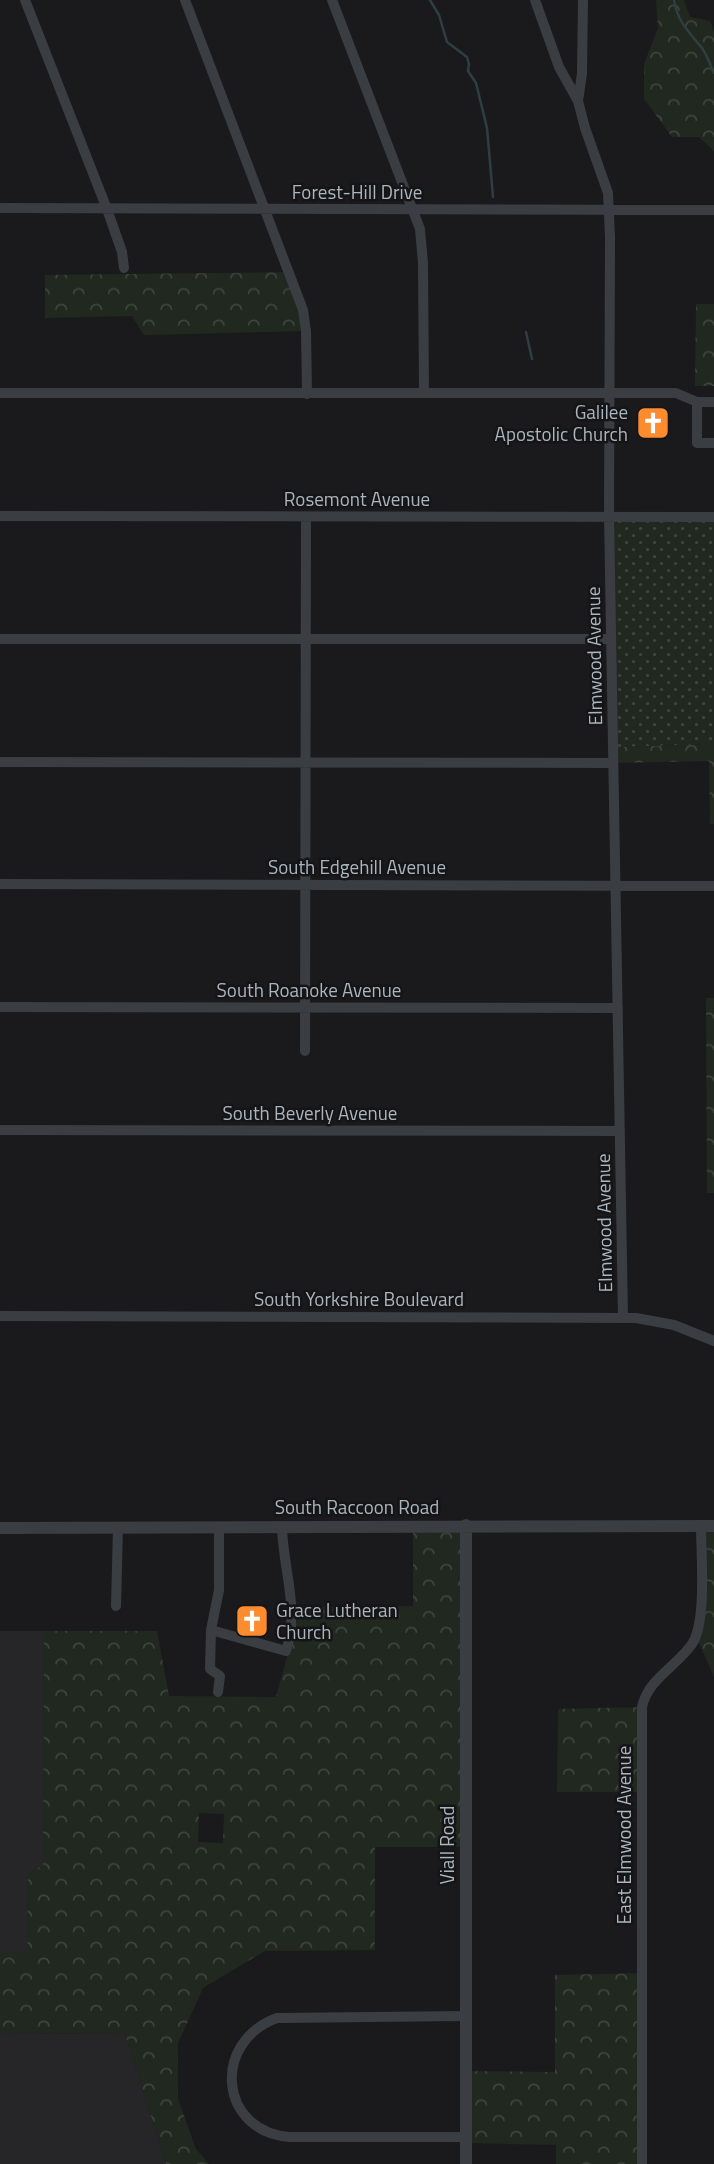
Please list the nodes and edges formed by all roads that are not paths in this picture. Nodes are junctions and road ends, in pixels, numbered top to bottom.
1 (25, 0) edge
2 (185, 0) edge
3 (332, 0) edge
4 (535, 0) edge
5 (583, 0) edge
6 (578, 101) junction
7 (0, 208) edge
8 (265, 208) junction
9 (107, 209) junction
10 (414, 209) junction
11 (609, 209) junction
12 (714, 210) edge
13 (124, 268) dead end
14 (0, 393) edge
15 (424, 393) junction
16 (307, 394) junction
17 (609, 394) junction
18 (697, 402) junction
19 (714, 402) edge
20 (714, 443) edge
21 (0, 516) edge
22 (609, 516) junction
23 (306, 517) junction
24 (714, 517) edge
25 (0, 639) edge
26 (305, 639) junction
27 (611, 639) junction
28 (0, 762) edge
29 (305, 762) junction
30 (613, 762) junction
31 (0, 884) edge
32 (306, 885) junction
33 (615, 885) junction
34 (714, 886) edge
35 (0, 1007) edge
36 (306, 1008) junction
37 (618, 1008) junction
38 (305, 1051) dead end
39 (0, 1130) edge
40 (620, 1131) junction
41 (0, 1316) edge
42 (623, 1317) junction
43 (714, 1341) edge
44 (466, 1525) junction
45 (707, 1526) edge
46 (118, 1527) junction
47 (219, 1527) junction
48 (282, 1527) junction
49 (0, 1528) edge
50 (116, 1606) dead end
51 (211, 1630) junction
52 (218, 1692) dead end
53 (466, 2016) junction
54 (466, 2137) junction
55 (466, 2164) edge
56 (642, 2164) edge

1 - 9 street
2 - 8 street
3 - 10 street
4 - 6 street
5 - 6 street, Elmwood Avenue
6 - 11 street, Elmwood Avenue
7 - 9 street, Forest-Hill Drive
8 - 9 street, Forest-Hill Drive
8 - 10 street, Forest-Hill Drive
8 - 16 street
9 - 13 street
10 - 11 street, Forest-Hill Drive
10 - 15 street
11 - 12 street, Forest-Hill Drive
11 - 17 street, Elmwood Avenue
14 - 16 street
15 - 16 street
15 - 17 street
17 - 18 street
17 - 22 street, Elmwood Avenue
18 - 19 street
18 - 20 street
21 - 23 street, Rosemont Avenue
22 - 23 street, Rosemont Avenue
22 - 24 street, Rosemont Avenue
22 - 27 street, Elmwood Avenue
23 - 26 street
25 - 26 street
26 - 27 street
26 - 29 street
27 - 30 street, Elmwood Avenue
28 - 29 street
29 - 30 street
29 - 32 street
30 - 33 street, Elmwood Avenue
31 - 32 street, South Edgehill Avenue
32 - 33 street, South Edgehill Avenue
32 - 36 street
33 - 34 street, South Edgehill Avenue
33 - 37 street, Elmwood Avenue
35 - 36 street, South Roanoke Avenue
36 - 37 street, South Roanoke Avenue
36 - 38 street
37 - 40 street, Elmwood Avenue
39 - 40 street, South Beverly Avenue
40 - 42 street, Elmwood Avenue
41 - 42 street, South Yorkshire Boulevard
42 - 43 street, South Yorkshire Boulevard
44 - 45 street, South Raccoon Road
44 - 48 street, South Raccoon Road
44 - 53 street, Viall Road
45 - 56 street, East Elmwood Avenue
46 - 47 street, South Raccoon Road
46 - 49 street, South Raccoon Road
46 - 50 street
47 - 48 street, South Raccoon Road
47 - 51 street
48 - 51 street
51 - 52 street
53 - 54 street, Viall Road
53 - 54 street
54 - 55 street, Viall Road

